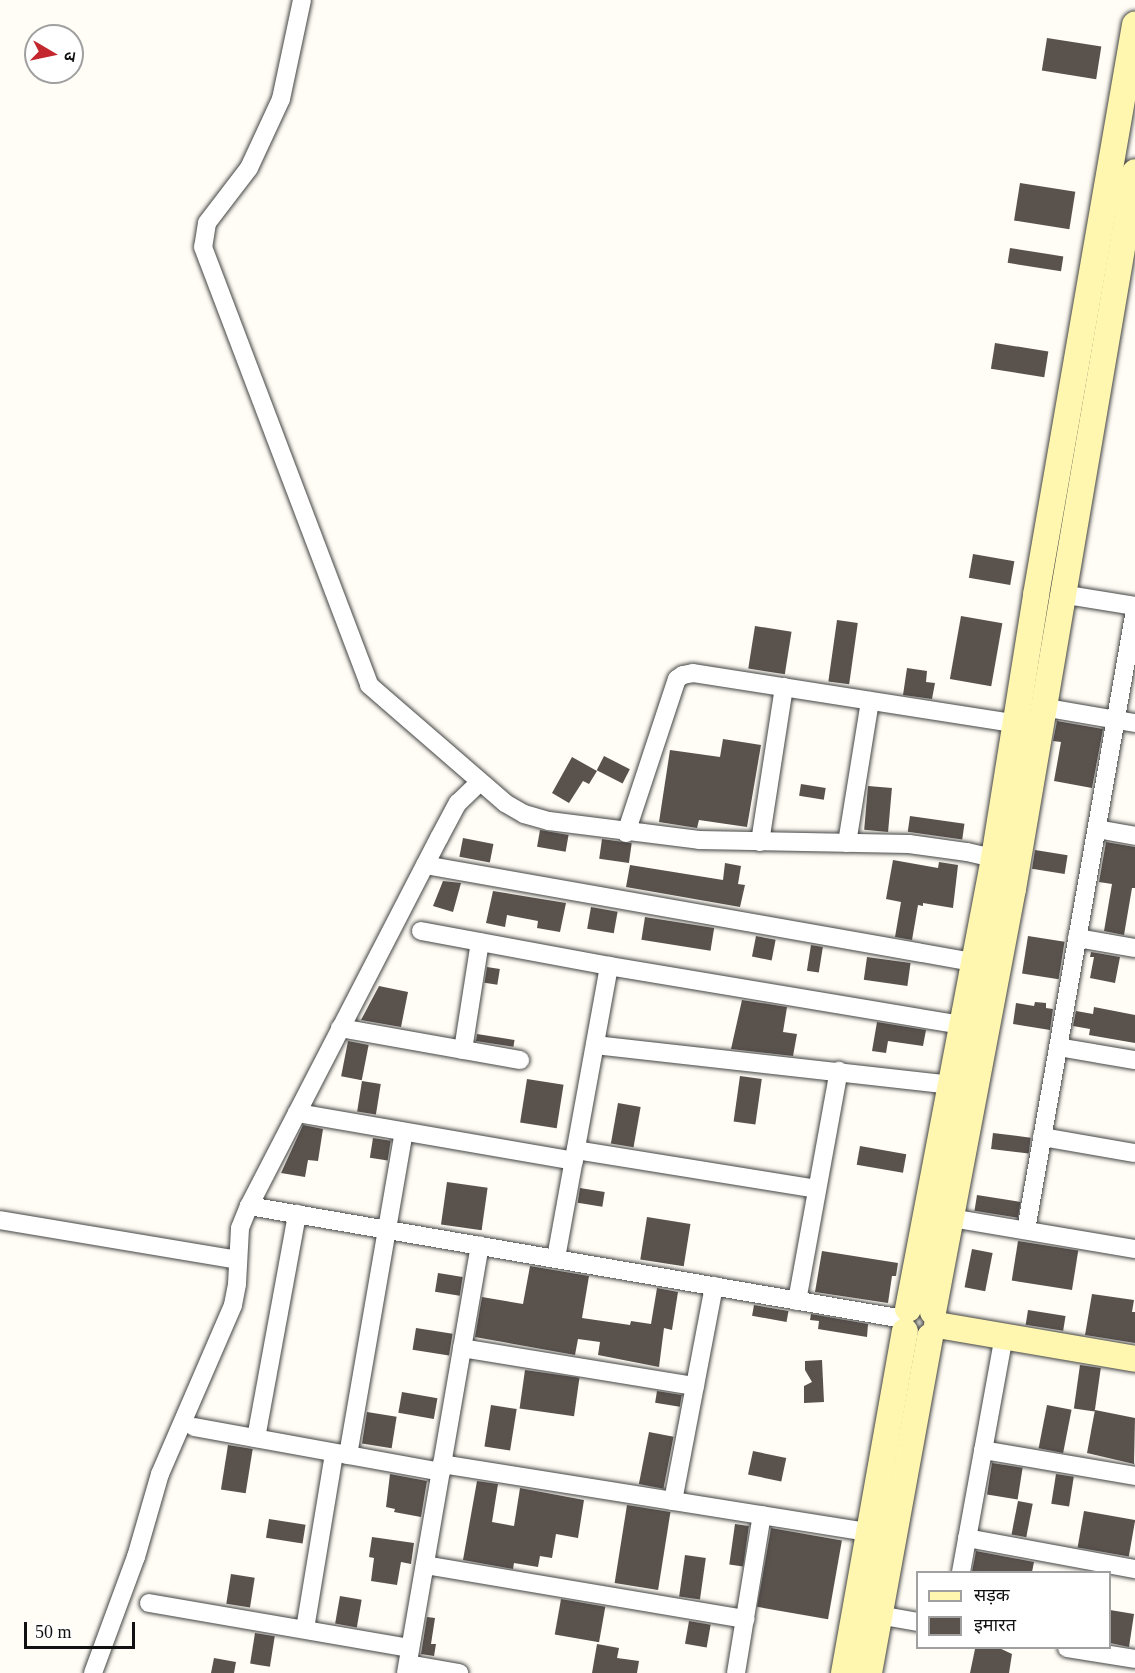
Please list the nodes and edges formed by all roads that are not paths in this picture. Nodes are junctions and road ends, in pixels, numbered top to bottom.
1 (302, 0) edge
2 (1135, 25) edge
3 (1135, 172) edge
4 (1061, 594) junction
5 (1135, 608) edge
6 (784, 687) junction
7 (870, 701) junction
8 (1042, 707) junction
9 (1116, 720) junction
10 (1135, 723) edge
11 (1017, 724) junction
12 (480, 782) junction
13 (1096, 829) junction
14 (626, 833) junction
15 (1135, 836) edge
16 (760, 842) junction
17 (847, 843) junction
18 (1005, 861) junction
19 (425, 865) junction
20 (421, 931) dead end
21 (1077, 938) junction
22 (480, 942) junction
23 (1135, 948) edge
24 (986, 964) junction
25 (609, 966) junction
26 (961, 1025) junction
27 (340, 1028) junction
28 (595, 1045) junction
29 (1058, 1047) junction
30 (463, 1050) junction
31 (520, 1060) dead end
32 (1135, 1060) edge
33 (839, 1071) junction
34 (950, 1085) junction
35 (297, 1113) junction
36 (404, 1132) junction
37 (1042, 1137) junction
38 (1135, 1153) edge
39 (575, 1155) junction
40 (817, 1189) junction
41 (249, 1206) junction
42 (297, 1214) junction
43 (951, 1218) junction
44 (0, 1220) edge
45 (387, 1229) junction
46 (1026, 1230) junction
47 (480, 1245) junction
48 (1135, 1249) edge
49 (556, 1258) junction
50 (238, 1260) junction
51 (714, 1286) junction
52 (797, 1301) junction
53 (919, 1322) junction
54 (1004, 1336) junction
55 (462, 1347) junction
56 (1135, 1359) edge
57 (695, 1386) junction
58 (194, 1427) dead end
59 (256, 1438) junction
60 (983, 1450) junction
61 (341, 1454) junction
62 (441, 1468) junction
63 (1135, 1476) edge
64 (673, 1501) junction
65 (762, 1515) junction
66 (881, 1534) junction
67 (967, 1538) junction
68 (425, 1565) junction
69 (1135, 1569) edge
70 (961, 1571) edge
71 (149, 1603) dead end
72 (878, 1615) junction
73 (745, 1619) junction
74 (916, 1622) edge
75 (305, 1629) junction
76 (1078, 1649) edge
77 (1135, 1659) edge
78 (408, 1661) edge
79 (93, 1673) edge
80 (459, 1673) edge
81 (736, 1673) edge
82 (844, 1673) edge
83 (868, 1673) edge

1 - 12 street
2 - 11 main road
3 - 4 main road
4 - 5 street
4 - 8 main road
5 - 9 street
6 - 7 street
6 - 14 street
6 - 16 street
7 - 11 street
7 - 17 street
8 - 9 street
8 - 18 main road
9 - 10 street
9 - 13 street
11 - 18 main road
12 - 14 street
12 - 19 street
13 - 15 street
13 - 21 street
14 - 16 street
16 - 17 street
17 - 18 street
18 - 24 main road
19 - 24 street
19 - 27 street
20 - 22 street
21 - 23 street
21 - 29 street
22 - 25 street
22 - 30 street
24 - 26 main road
24 - 43 main road
25 - 26 street
25 - 28 street
26 - 34 main road
27 - 30 street
27 - 35 street
28 - 33 street
28 - 39 street
29 - 32 street
29 - 37 street
30 - 31 street
33 - 34 street
33 - 40 street
34 - 53 main road
35 - 36 street
35 - 41 street
36 - 39 street
36 - 45 street
37 - 38 street
37 - 46 street
39 - 40 street
39 - 49 street
40 - 52 street
41 - 42 street
41 - 50 street
42 - 45 street
42 - 59 street
43 - 46 street
43 - 53 main road
44 - 50 street
45 - 47 street
45 - 61 street
46 - 48 street
47 - 49 street
47 - 55 street
49 - 51 street
50 - 79 street
51 - 52 street
51 - 57 street
52 - 53 street
53 - 54 main road
53 - 66 main road
54 - 56 main road
54 - 60 street
55 - 57 street
55 - 62 street
57 - 64 street
58 - 59 street
59 - 61 street
60 - 63 street
60 - 67 street
61 - 62 street
61 - 75 street
62 - 64 street
62 - 68 street
64 - 65 street
65 - 66 street
65 - 73 street
66 - 72 main road
66 - 82 main road
67 - 69 street
67 - 70 street
68 - 73 street
68 - 78 street
71 - 75 street
72 - 74 street
72 - 83 main road
73 - 81 street
75 - 78 street
76 - 77 street
78 - 80 street

